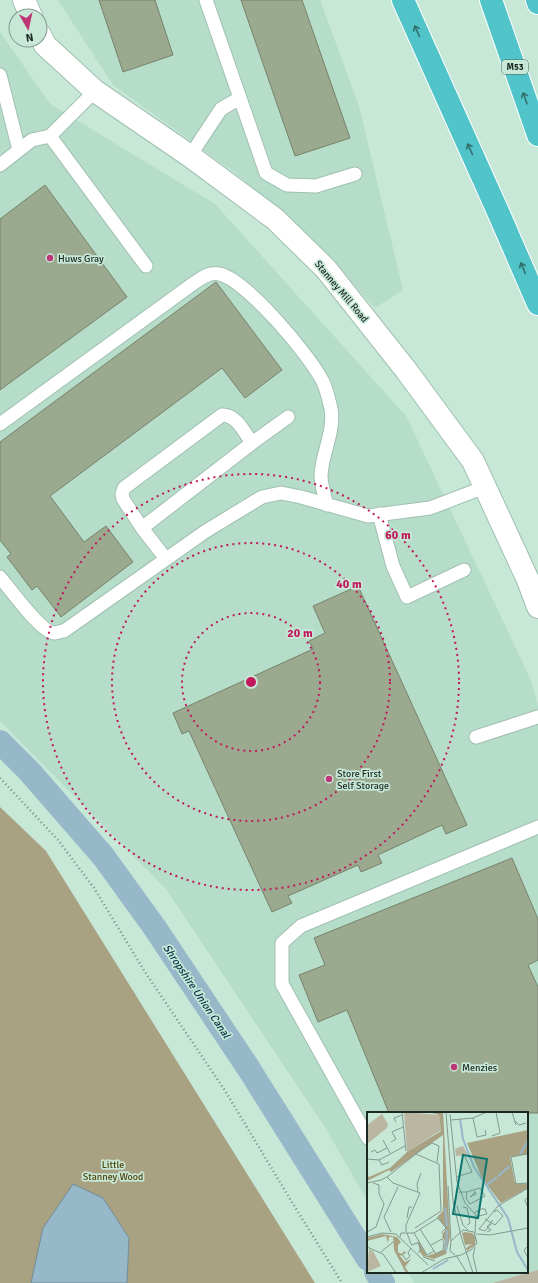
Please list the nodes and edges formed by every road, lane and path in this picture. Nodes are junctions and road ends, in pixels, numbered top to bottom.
1 (206, 0) edge
2 (403, 0) edge
3 (491, 0) edge
4 (48, 48) edge
5 (0, 75) edge
6 (95, 91) junction
7 (240, 98) junction
8 (538, 135) edge
9 (50, 136) junction
10 (19, 150) junction
11 (190, 156) junction
12 (0, 165) edge
13 (355, 174) dead end
14 (146, 266) dead end
15 (538, 304) edge
16 (288, 417) dead end
17 (0, 424) edge
18 (252, 443) junction
19 (485, 488) junction
20 (327, 505) junction
21 (379, 514) junction
22 (142, 528) junction
23 (166, 559) junction
24 (464, 570) dead end
25 (0, 577) edge
26 (538, 606) edge
27 (538, 717) edge
28 (476, 737) dead end
29 (0, 778) edge
30 (538, 827) edge
31 (367, 1136) edge
32 (342, 1283) edge

1 - 7 lane
15 -> 2 highway
8 -> 3 highway, M53
4 - 6 street, Stanney Mill Road
5 - 10 lane
6 - 9 lane
6 - 11 street, Stanney Mill Road
7 - 11 lane
7 - 13 lane
9 - 10 lane
9 - 14 lane
10 - 12 lane
11 - 19 street, Stanney Mill Road
16 - 18 lane
17 - 20 lane
18 - 22 lane
18 - 22 lane
19 - 21 lane
19 - 26 street, Stanney Mill Road
20 - 21 lane
20 - 23 lane
21 - 24 lane
22 - 23 lane
23 - 25 lane
27 - 28 lane
29 - 32 path
30 - 31 lane

